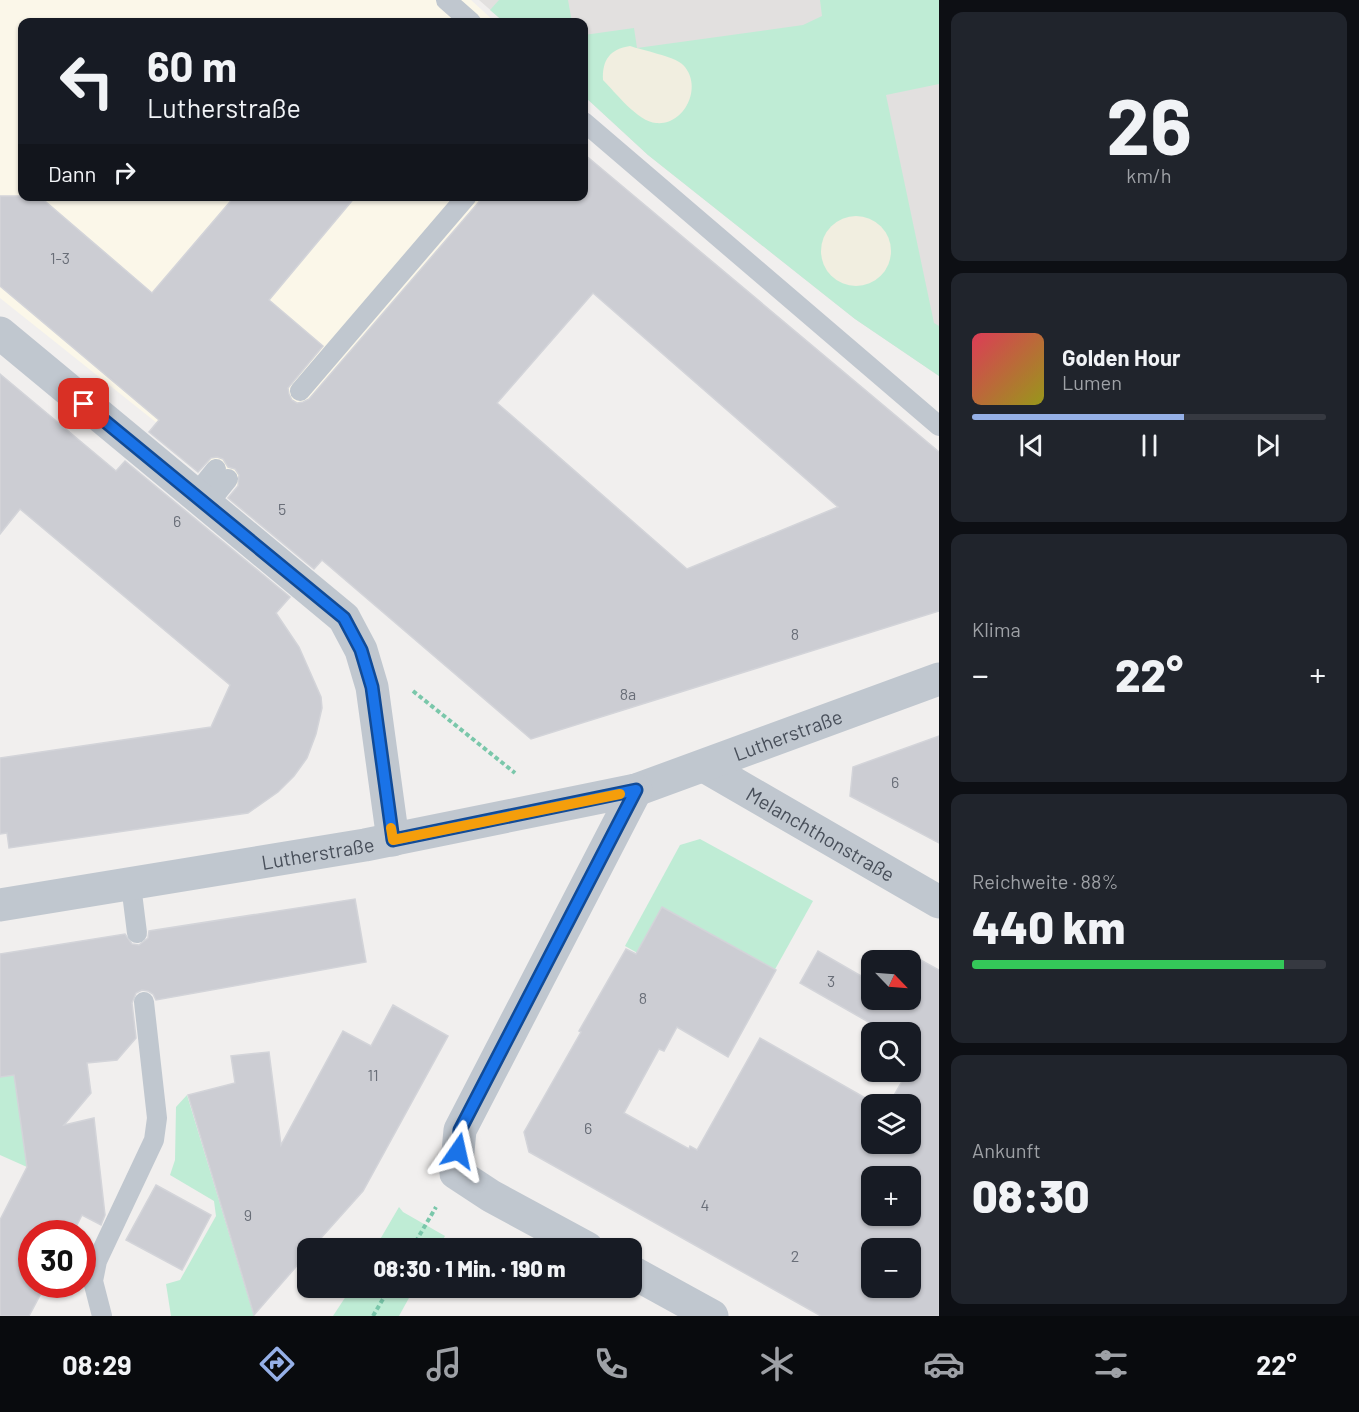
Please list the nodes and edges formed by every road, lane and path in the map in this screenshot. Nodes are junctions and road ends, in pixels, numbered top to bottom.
1 (446, 0) edge
2 (466, 18) edge
3 (588, 125) edge
4 (463, 201) edge
5 (0, 333) edge
6 (300, 391) dead end
7 (939, 426) edge
8 (222, 474) dead end
9 (201, 500) junction
10 (361, 650) junction
11 (939, 679) edge
12 (704, 766) junction
13 (636, 790) junction
14 (557, 806) junction
15 (393, 840) junction
16 (131, 885) junction
17 (939, 903) edge
18 (0, 905) edge
19 (136, 933) dead end
20 (144, 1002) dead end
21 (456, 1173) junction
22 (418, 1238) edge
23 (569, 1238) edge
24 (642, 1278) edge
25 (384, 1298) edge
26 (102, 1316) edge
27 (373, 1316) edge
28 (712, 1316) edge

1 - 2 lane
3 - 7 lane
4 - 6 lane
5 - 9 street
8 - 9 lane
9 - 10 street
10 - 14 path
10 - 15 street
11 - 12 street, Lutherstraße
12 - 13 street, Lutherstraße
12 - 17 street, Melanchthonstraße
13 - 14 street, Lutherstraße
13 - 21 street
14 - 15 street, Lutherstraße
15 - 16 street, Lutherstraße
16 - 18 street, Lutherstraße
16 - 19 lane
20 - 26 lane
21 - 22 path
21 - 23 street
24 - 28 street
25 - 27 path

